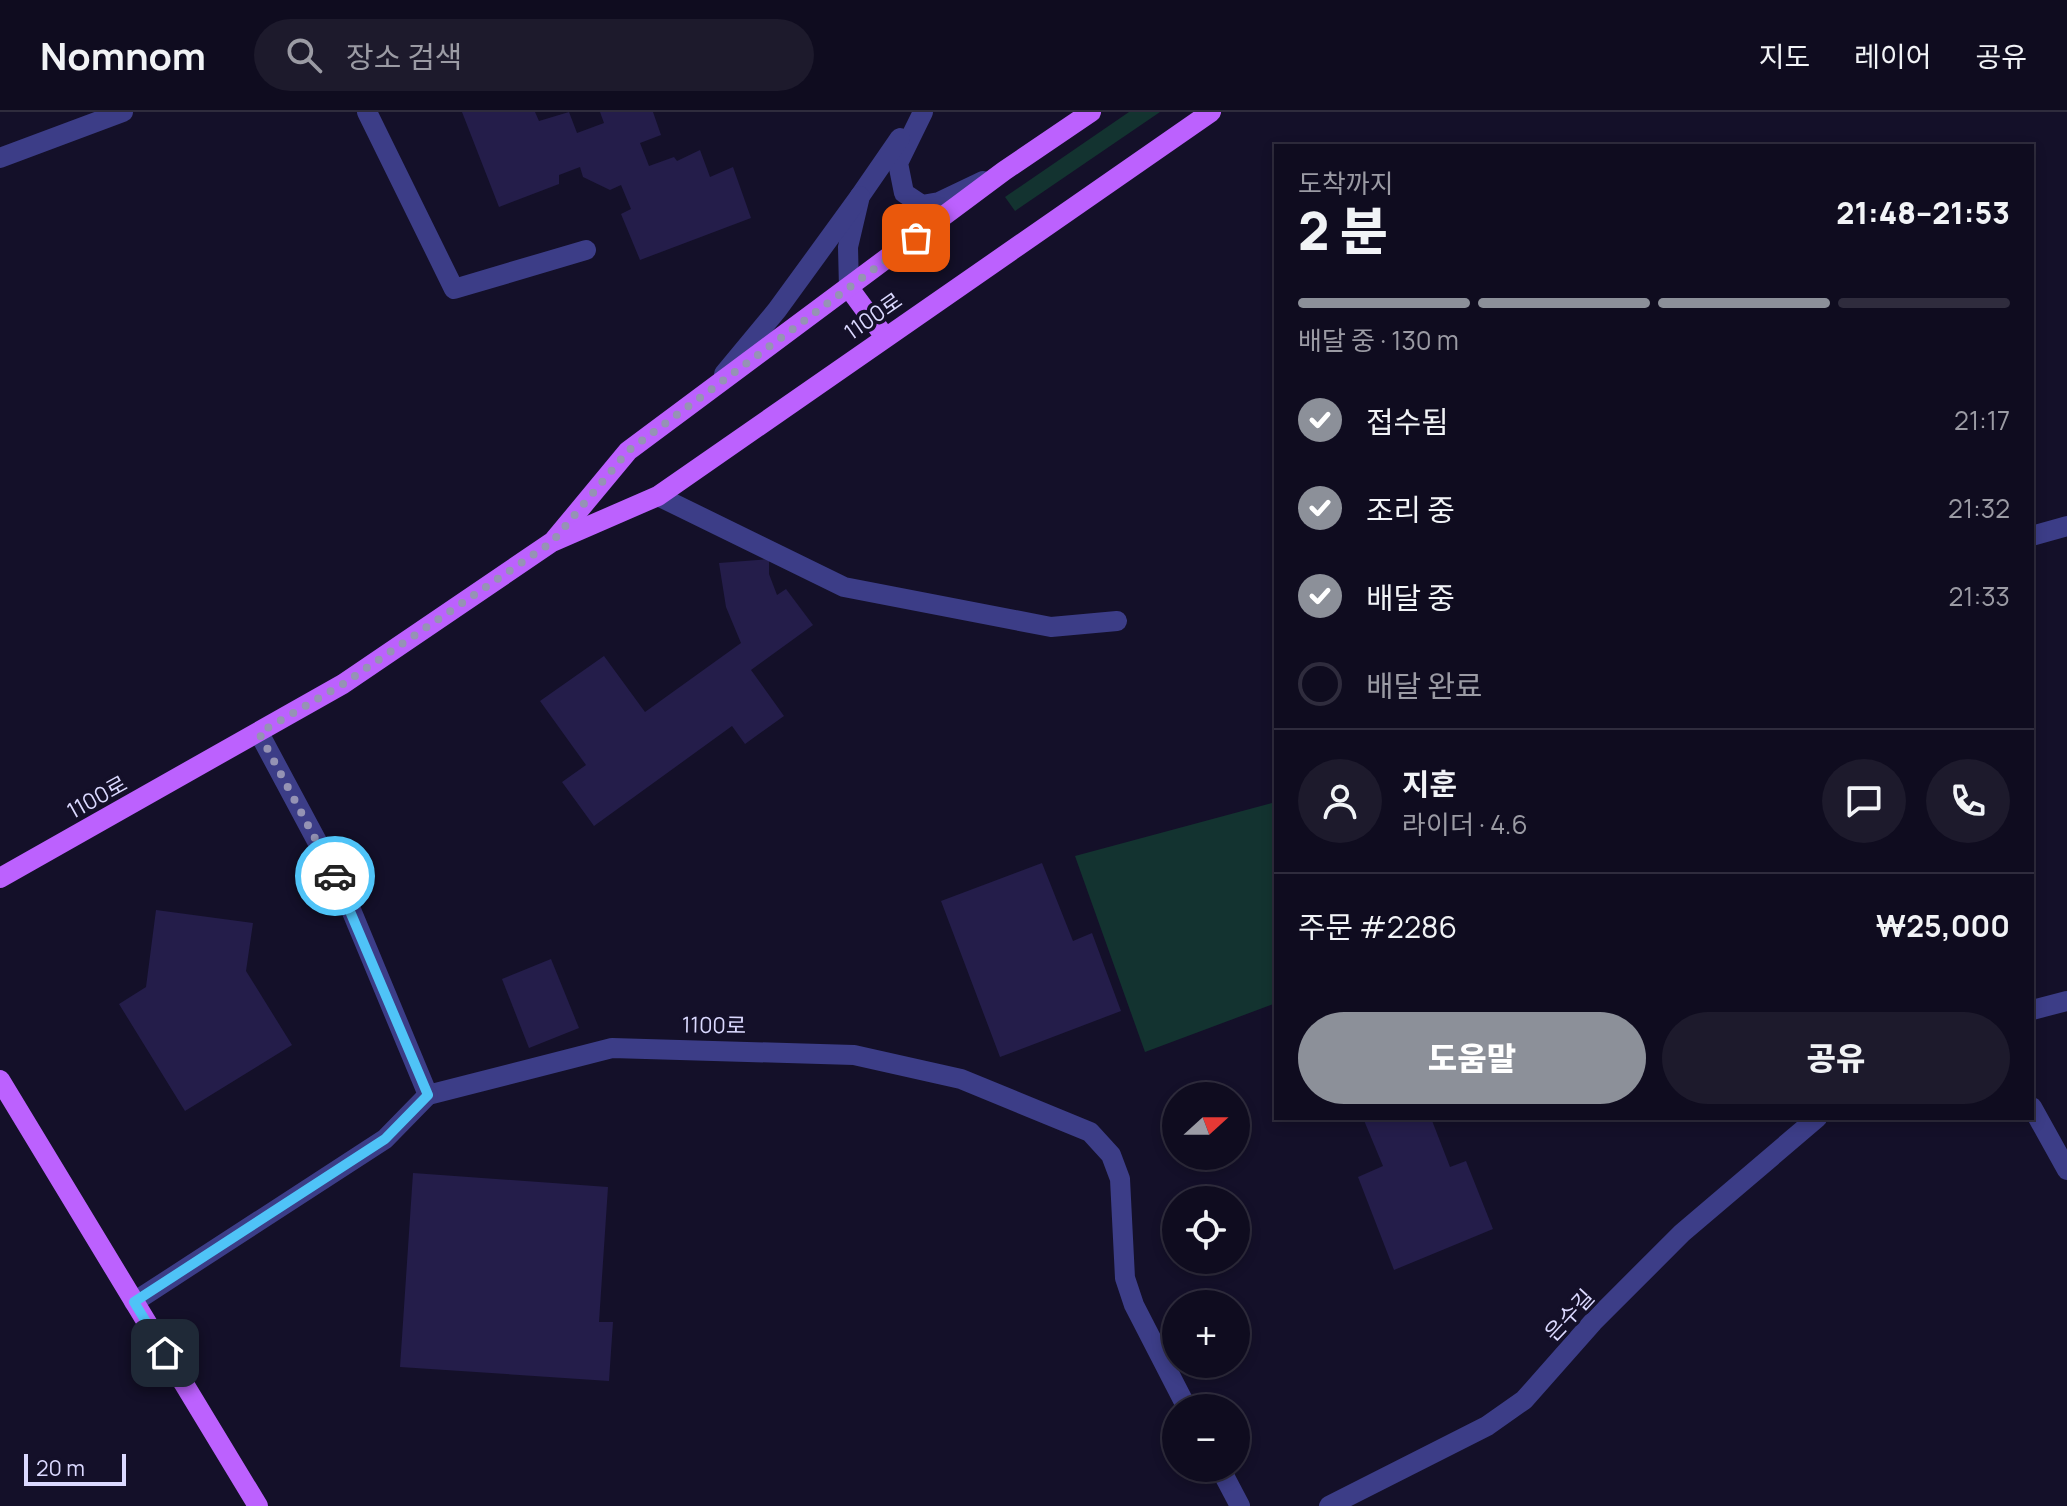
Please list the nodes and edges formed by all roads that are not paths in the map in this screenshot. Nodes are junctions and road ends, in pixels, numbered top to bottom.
1 (123, 112) edge
2 (367, 112) edge
3 (921, 112) edge
4 (1091, 112) edge
5 (1211, 112) edge
6 (0, 158) edge
7 (1004, 171) junction
8 (860, 196) junction
9 (586, 250) dead end
10 (849, 288) junction
11 (885, 337) junction
12 (713, 388) junction
13 (658, 496) junction
14 (2067, 526) edge
15 (2034, 535) edge
16 (552, 542) junction
17 (1117, 621) dead end
18 (259, 733) junction
19 (0, 878) edge
20 (2067, 1001) edge
21 (2034, 1009) edge
22 (0, 1080) edge
23 (428, 1095) junction
24 (2034, 1111) edge
25 (1815, 1120) edge
26 (2067, 1170) edge
27 (134, 1302) junction
28 (1179, 1394) edge
29 (1227, 1482) edge
30 (258, 1506) edge
31 (1240, 1506) edge
32 (1329, 1506) edge

1 - 6 street
2 - 9 street
3 - 7 street
3 - 8 street
4 - 7 main road, 1100로
5 - 11 main road, 1100로
7 - 10 main road, 1100로
8 - 10 street
8 - 12 street
10 - 11 main road
10 - 12 main road, 1100로
11 - 13 main road, 1100로
12 - 16 main road, 1100로
13 - 16 main road, 1100로
13 - 17 street
14 - 15 street
16 - 18 main road, 1100로
18 - 19 main road, 1100로
18 - 23 street
20 - 21 street
22 - 27 main road
23 - 27 street
23 - 28 street, 1100로
24 - 26 street
25 - 32 street, 은수길
27 - 30 main road
29 - 31 street

